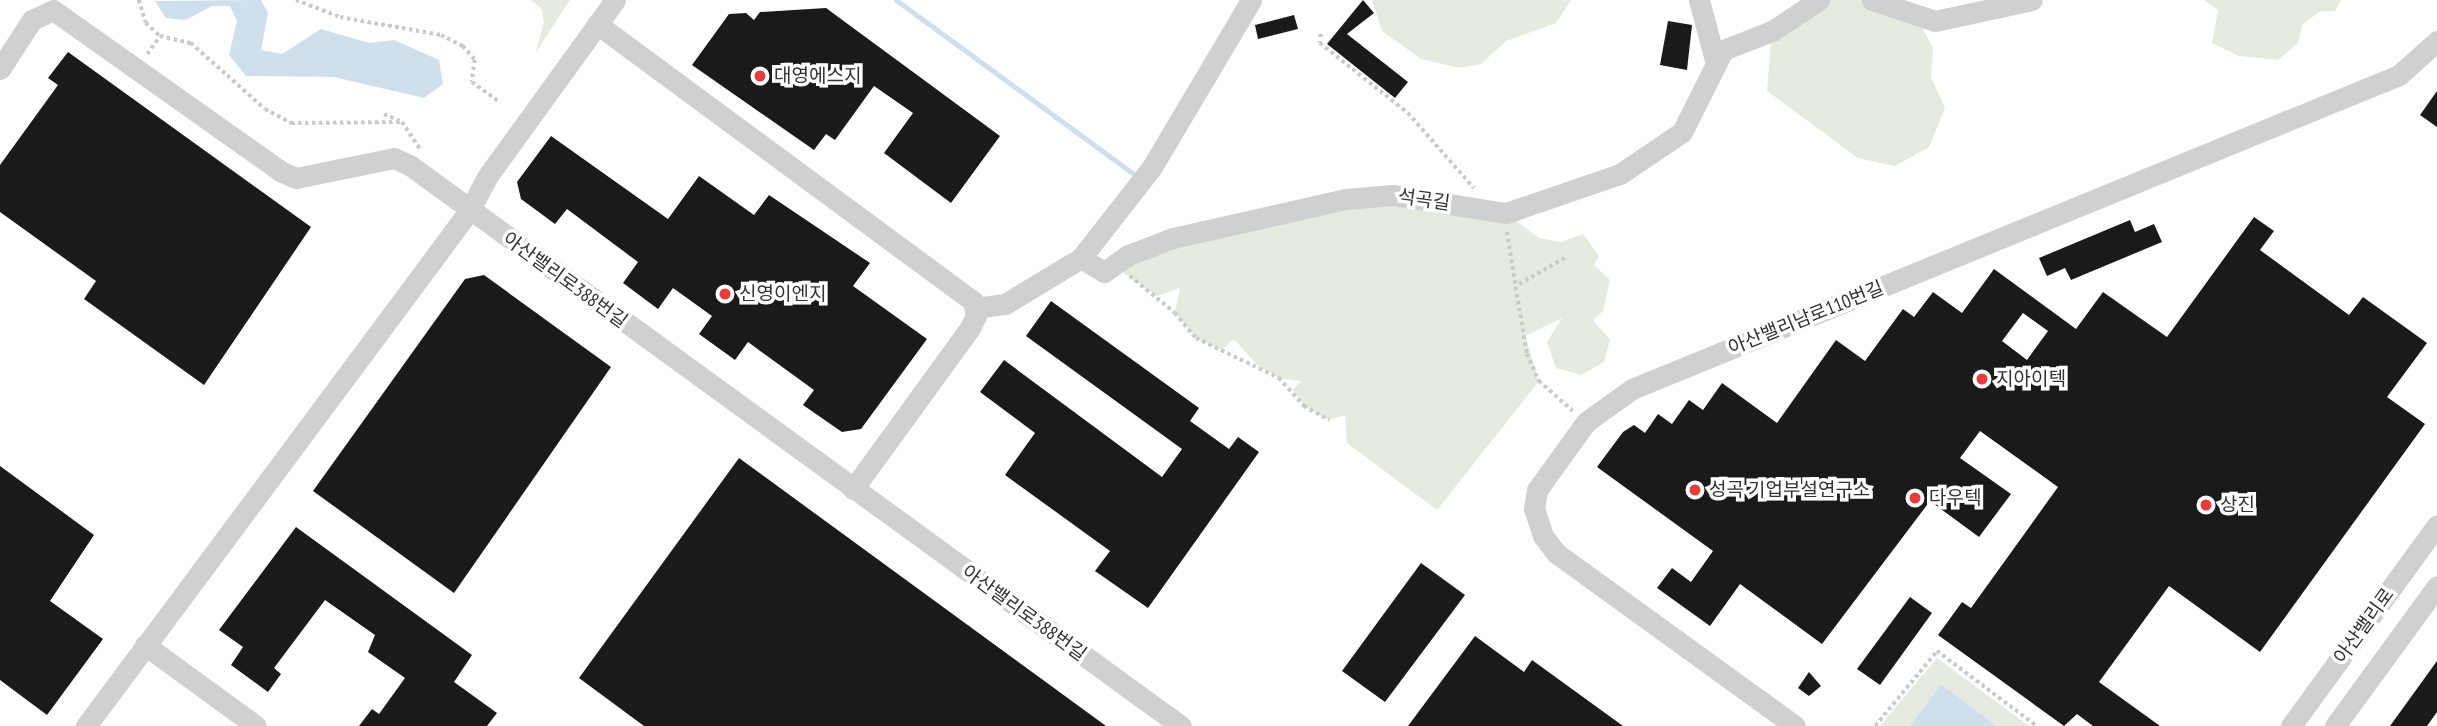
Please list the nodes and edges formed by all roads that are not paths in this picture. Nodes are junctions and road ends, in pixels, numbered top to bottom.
1 (615, 0) edge
2 (1251, 0) edge
3 (1699, 0) edge
4 (1819, 0) edge
5 (1872, 0) edge
6 (2032, 0) edge
7 (597, 24) junction
8 (2437, 41) edge
9 (1715, 60) junction
10 (0, 69) edge
11 (469, 211) junction
12 (1081, 258) junction
13 (976, 308) junction
14 (853, 489) junction
15 (2437, 525) edge
16 (2437, 586) edge
17 (2430, 611) edge
18 (145, 645) junction
19 (86, 726) edge
20 (256, 726) edge
21 (1181, 726) edge
22 (1795, 726) edge
23 (2291, 726) edge
24 (2335, 726) edge

1 - 7 street
2 - 12 street
3 - 9 street
4 - 9 street
5 - 6 street
7 - 11 street
7 - 13 street
8 - 22 street, 아산밸리남로110번길
9 - 12 street, 석곡길
10 - 11 street, 아산밸리로388번길
11 - 14 street, 아산밸리로388번길
11 - 18 street
12 - 13 street
13 - 14 street
14 - 21 street, 아산밸리로388번길
15 - 23 street, 아산밸리로
16 - 17 street, 아산밸리로
17 - 24 street, 아산밸리로
18 - 19 street
18 - 20 street

